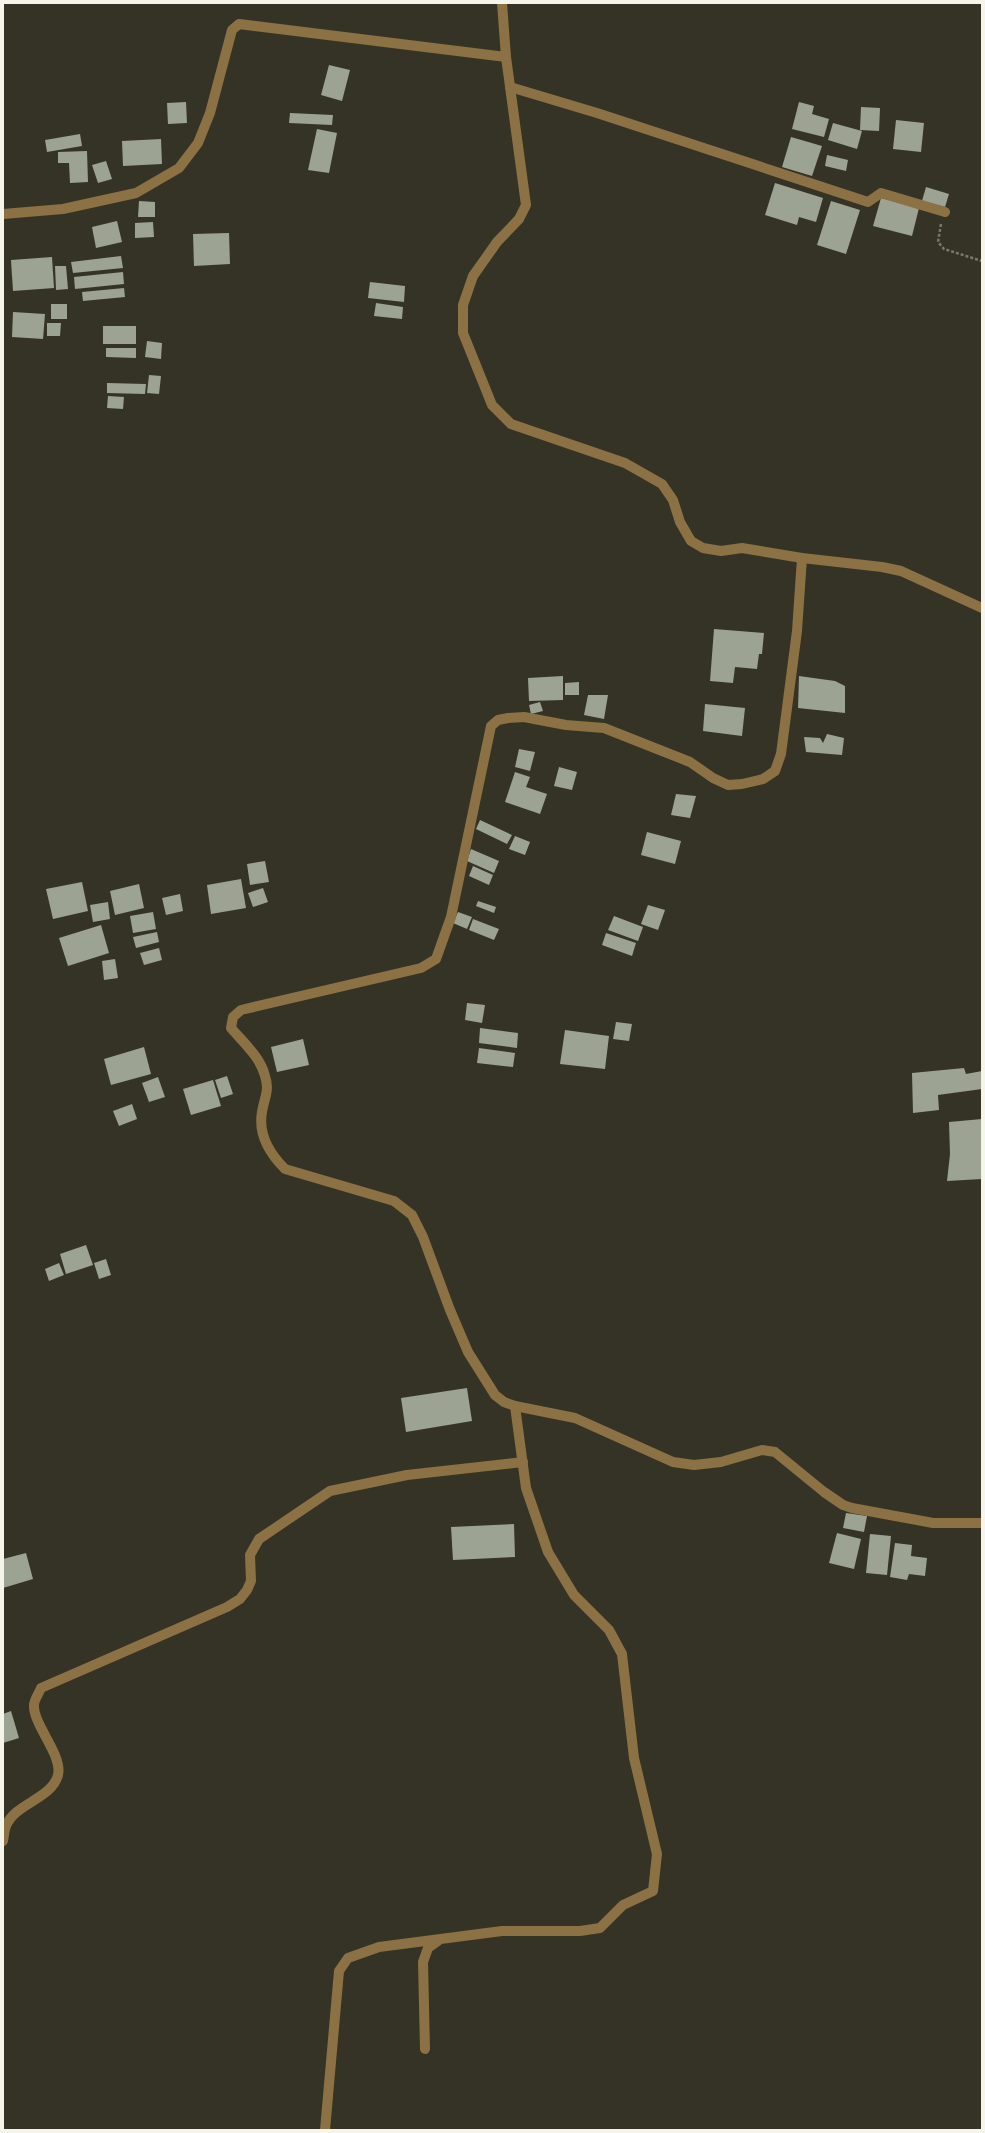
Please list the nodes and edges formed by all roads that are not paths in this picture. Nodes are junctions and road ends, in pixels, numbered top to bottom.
1 (502, 3) edge
2 (506, 57) junction
3 (510, 87) junction
4 (945, 212) road end
5 (3, 214) edge
6 (802, 558) junction
7 (982, 608) edge
8 (515, 1406) junction
9 (523, 1462) junction
10 (982, 1523) edge
11 (3, 1841) edge
12 (440, 1940) junction
13 (424, 2049) dead end
14 (325, 2130) edge

1 - 2 street
2 - 3 street
2 - 5 street
3 - 4 street
3 - 6 street
6 - 7 street
6 - 8 street
8 - 9 street
8 - 10 street
9 - 11 street
9 - 12 street
12 - 13 street
12 - 14 street

